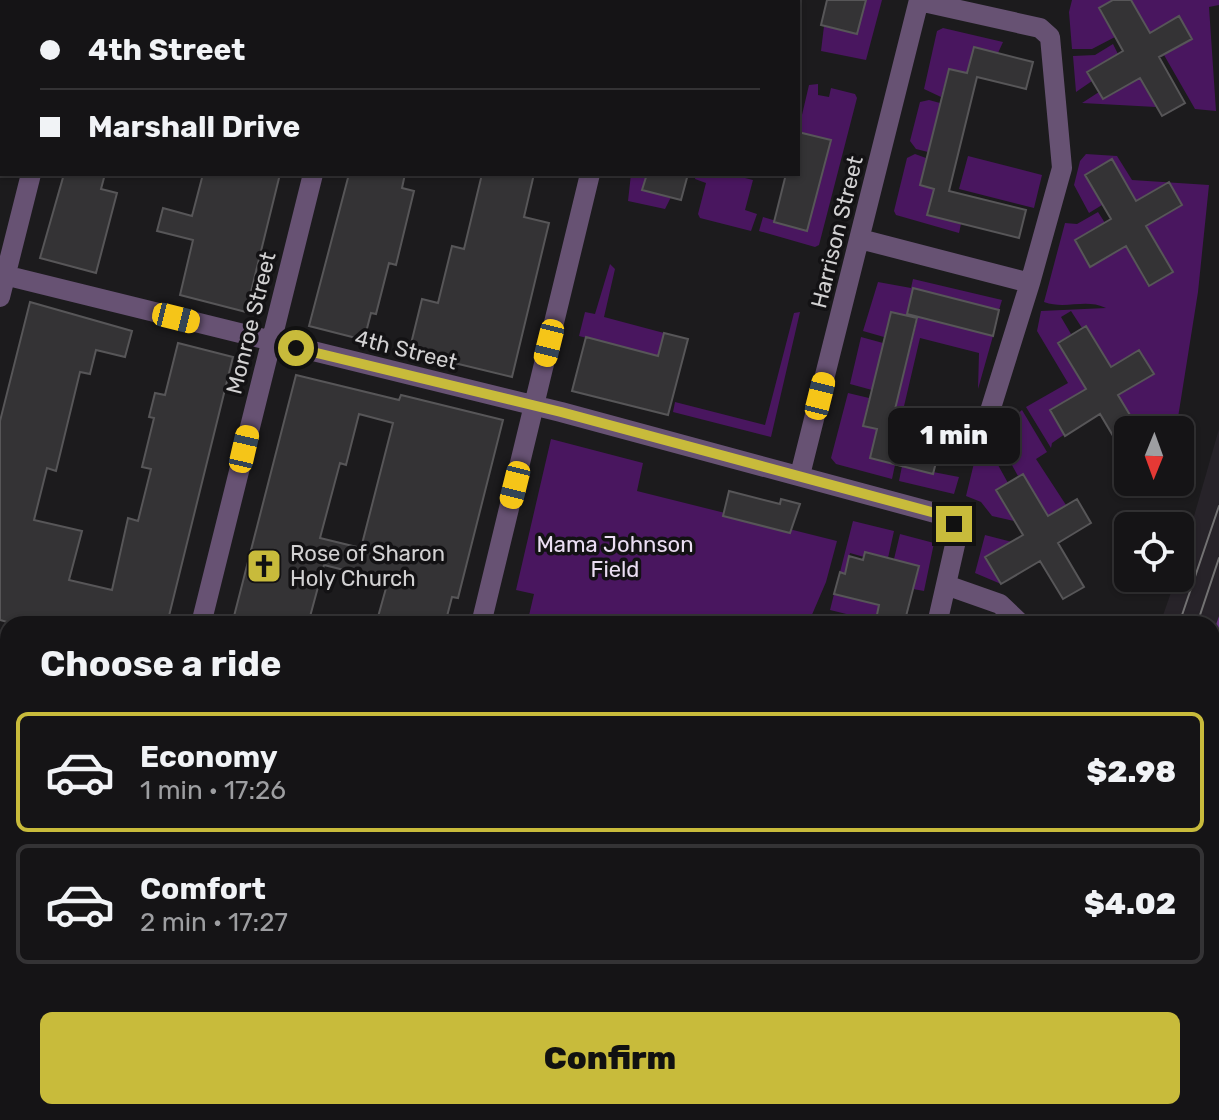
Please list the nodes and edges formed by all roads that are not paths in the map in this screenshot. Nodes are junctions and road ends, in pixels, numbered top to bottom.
1 (919, 0) edge
2 (30, 176) edge
3 (312, 176) edge
4 (590, 176) edge
5 (860, 239) junction
6 (3, 275) edge
7 (1030, 283) junction
8 (0, 297) edge
9 (270, 342) junction
10 (534, 406) junction
11 (990, 411) dead end
12 (800, 475) junction
13 (946, 585) junction
14 (203, 616) edge
15 (483, 616) edge
16 (939, 616) edge
17 (1013, 616) edge

1 - 5 street, Harrison Street
1 - 7 street
2 - 6 street
3 - 9 street, Monroe Street
4 - 10 street
5 - 7 street
5 - 12 street, Harrison Street
6 - 8 street
6 - 9 street, 4th Street
7 - 11 street
9 - 10 street, 4th Street
9 - 14 street, Monroe Street
10 - 12 street, 4th Street
10 - 15 street
12 - 13 street, 4th Street
13 - 16 street, 4th Street
13 - 17 street

